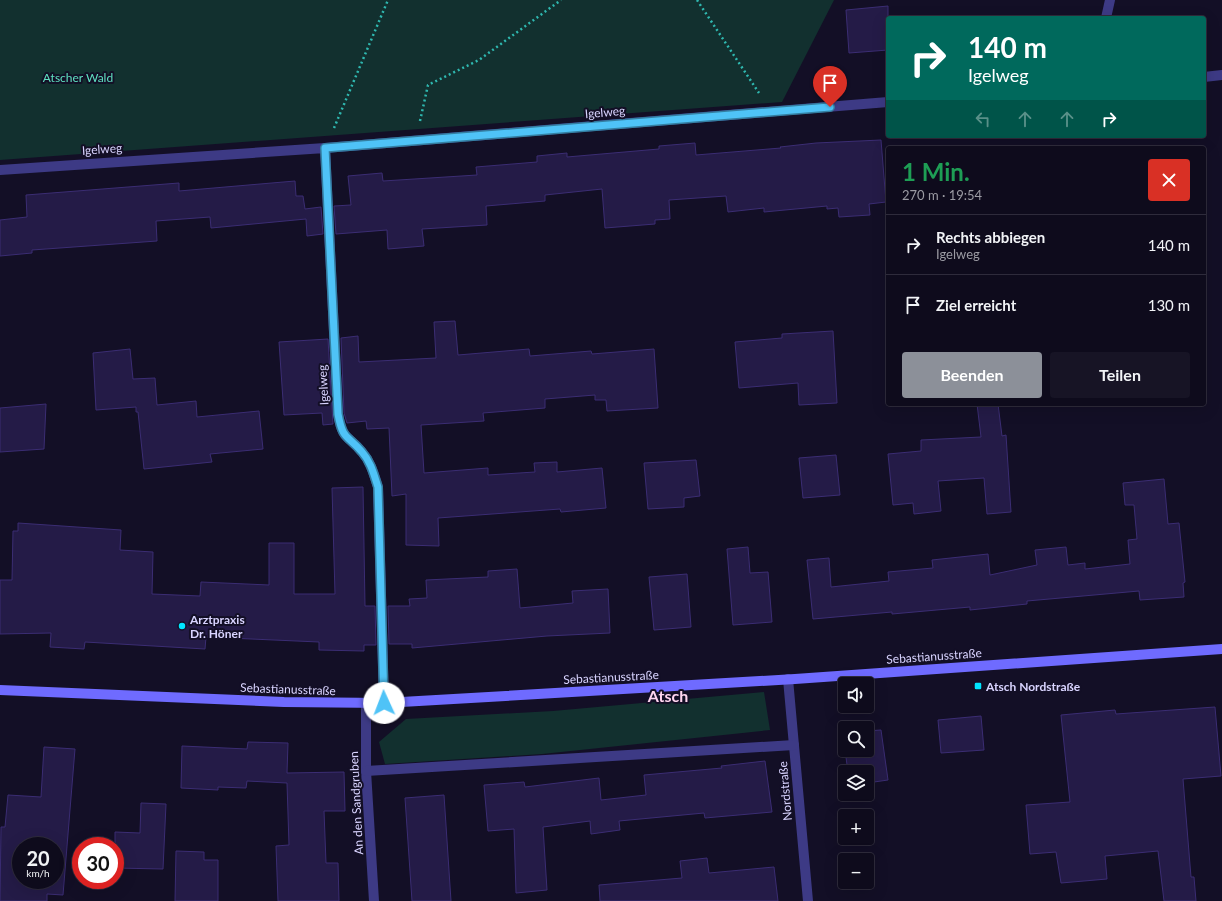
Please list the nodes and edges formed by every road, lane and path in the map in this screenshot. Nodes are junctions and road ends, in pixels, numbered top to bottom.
1 (388, 0) edge
2 (561, 0) edge
3 (697, 0) edge
4 (1110, 0) edge
5 (1106, 16) edge
6 (1222, 75) edge
7 (1206, 77) edge
8 (886, 102) edge
9 (772, 112) junction
10 (416, 141) junction
11 (325, 148) junction
12 (0, 170) edge
13 (1222, 649) edge
14 (788, 679) junction
15 (0, 690) edge
16 (384, 703) junction
17 (366, 704) junction
18 (794, 745) junction
19 (366, 771) junction
20 (374, 901) edge
21 (808, 901) edge

1 - 11 path
2 - 10 path
3 - 9 path
4 - 5 street
6 - 7 street
8 - 9 street, Igelweg
9 - 10 street, Igelweg
10 - 11 street, Igelweg
11 - 12 street, Igelweg
11 - 16 street, Igelweg
13 - 14 main road, Sebastianusstraße
14 - 16 main road, Sebastianusstraße
14 - 18 street, Nordstraße
15 - 17 main road, Sebastianusstraße
16 - 17 main road, Sebastianusstraße
17 - 19 street, An den Sandgruben
18 - 19 street
18 - 21 street, Nordstraße
19 - 20 street, An den Sandgruben

